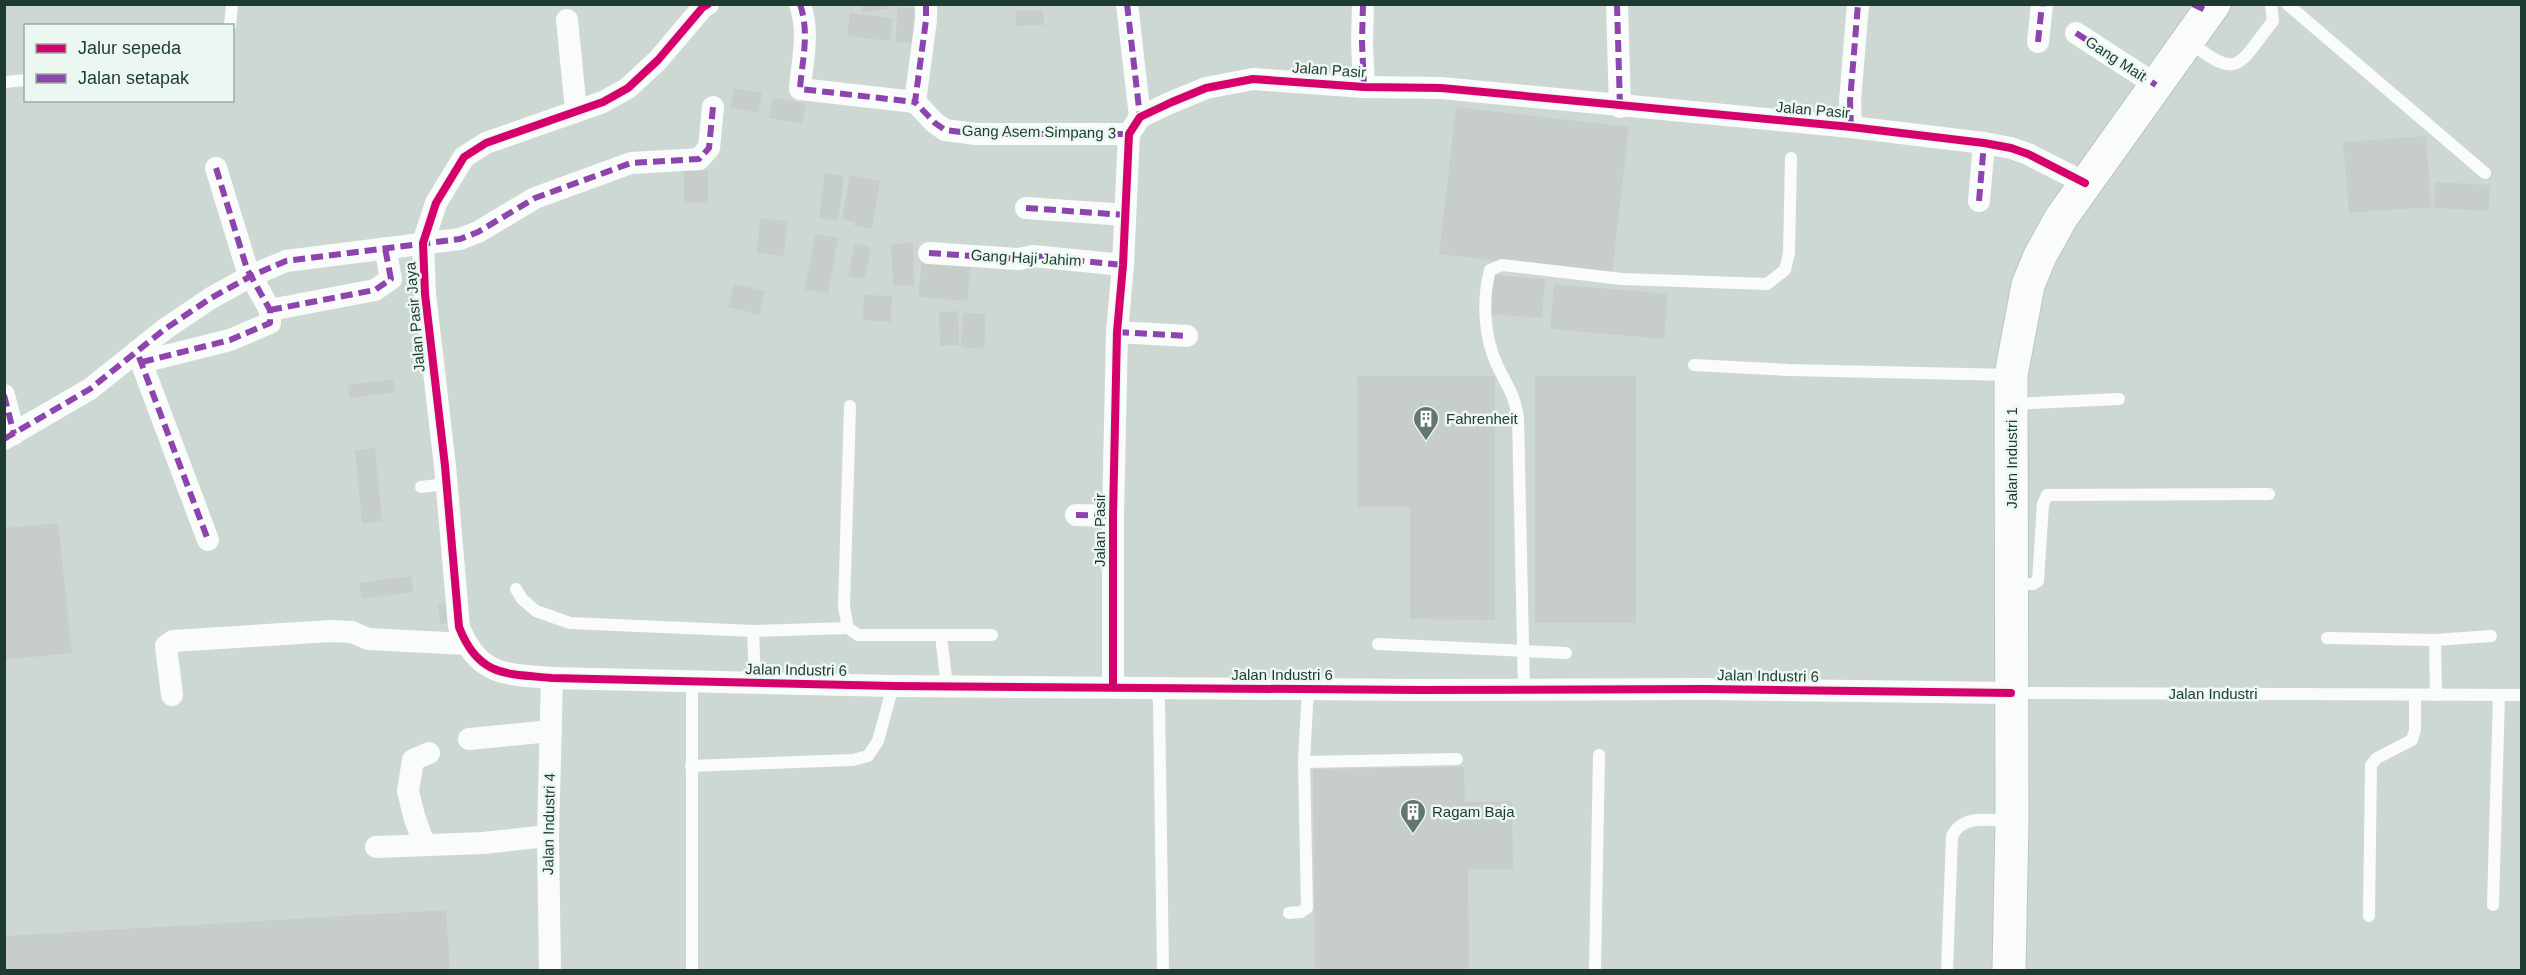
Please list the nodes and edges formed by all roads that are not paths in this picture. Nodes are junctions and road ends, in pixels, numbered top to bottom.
1 (232, 4) edge
2 (708, 4) edge
3 (800, 4) edge
4 (926, 4) edge
5 (1127, 4) edge
6 (1363, 4) edge
7 (1617, 4) edge
8 (1858, 4) edge
9 (2042, 4) edge
10 (2271, 4) edge
11 (2287, 4) edge
12 (2205, 7) edge
13 (567, 20) dead end
14 (230, 24) edge
15 (2076, 33) dead end
16 (2188, 40) junction
17 (2038, 42) dead end
18 (24, 80) edge
19 (4, 82) edge
20 (2156, 85) junction
21 (1364, 87) junction
22 (915, 102) junction
23 (713, 106) dead end
24 (1620, 107) junction
25 (576, 110) junction
26 (1135, 125) junction
27 (1851, 127) junction
28 (1984, 143) junction
29 (1791, 158) dead end
30 (216, 168) dead end
31 (2485, 173) dead end
32 (2085, 183) junction
33 (1979, 201) dead end
34 (1026, 208) dead end
35 (1125, 215) junction
36 (423, 243) junction
37 (385, 248) junction
38 (929, 254) dead end
39 (1123, 265) junction
40 (251, 276) junction
41 (270, 310) junction
42 (1117, 332) junction
43 (1187, 336) dead end
44 (139, 357) junction
45 (1694, 365) dead end
46 (2011, 389) junction
47 (4, 395) edge
48 (2120, 399) dead end
49 (850, 406) dead end
50 (9, 437) edge
51 (446, 484) junction
52 (421, 487) dead end
53 (2269, 494) dead end
54 (1076, 515) dead end
55 (1113, 516) junction
56 (208, 540) dead end
57 (2013, 584) junction
58 (516, 589) dead end
59 (848, 627) junction
60 (753, 631) junction
61 (992, 635) dead end
62 (941, 636) junction
63 (2491, 636) dead end
64 (2327, 638) dead end
65 (2435, 640) junction
66 (466, 644) junction
67 (1378, 644) dead end
68 (1523, 651) junction
69 (1566, 653) dead end
70 (552, 678) junction
71 (692, 681) junction
72 (755, 682) junction
73 (893, 686) junction
74 (946, 686) junction
75 (1113, 687) junction
76 (1156, 688) junction
77 (1308, 689) junction
78 (1524, 690) junction
79 (2011, 693) junction
80 (172, 695) dead end
81 (2415, 695) junction
82 (2436, 695) junction
83 (2499, 695) junction
84 (2522, 695) edge
85 (551, 731) junction
86 (469, 739) dead end
87 (429, 753) dead end
88 (1599, 755) dead end
89 (1457, 759) dead end
90 (1304, 762) junction
91 (691, 766) junction
92 (2012, 821) junction
93 (548, 836) junction
94 (424, 844) junction
95 (376, 847) dead end
96 (2493, 905) dead end
97 (1289, 913) dead end
98 (2369, 916) dead end
99 (692, 969) dead end
100 (550, 970) edge
101 (1163, 970) edge
102 (1595, 970) edge
103 (1947, 970) edge
104 (2009, 970) edge

1 - 14 lane
2 - 25 street, Jalan Pasir Jaya
3 - 22 street
4 - 22 street
5 - 26 street
6 - 21 street
7 - 24 street
8 - 27 street
9 - 17 street
10 - 16 lane
11 - 31 lane
12 - 16 street, Jalan Industri 1
13 - 25 street
15 - 20 street, Gang Mait
16 - 20 street, Jalan Industri 1
18 - 19 lane
20 - 32 street, Jalan Industri 1
21 - 24 street, Jalan Pasir
21 - 26 street, Jalan Pasir
22 - 26 street, Gang Asem Simpang 3
23 - 36 street
24 - 27 street, Jalan Pasir
25 - 36 street, Jalan Pasir Jaya
26 - 35 street, Jalan Pasir
27 - 28 street, Jalan Pasir
28 - 32 street, Jalan Pasir
28 - 33 street
29 - 68 lane
30 - 40 street
32 - 46 street, Jalan Industri 1
34 - 35 street
35 - 39 street, Jalan Pasir
36 - 37 street
36 - 51 street, Jalan Pasir Jaya
37 - 40 street
37 - 41 street
38 - 39 street, Gang Haji Jahim
39 - 42 street, Jalan Pasir
40 - 41 street
40 - 44 street
41 - 44 street
42 - 43 street
42 - 55 street, Jalan Pasir
44 - 50 street
44 - 56 street
45 - 46 lane
46 - 48 lane
46 - 57 street, Jalan Industri 1
47 - 50 street
49 - 59 lane
51 - 52 lane
51 - 66 street, Jalan Pasir Jaya
53 - 57 lane
54 - 55 street
55 - 75 street, Jalan Pasir
57 - 79 street, Jalan Industri 1
58 - 60 lane
59 - 60 lane
59 - 62 lane
60 - 72 lane
61 - 62 lane
62 - 74 lane
63 - 65 lane
64 - 65 lane
65 - 82 lane
66 - 70 street, Jalan Pasir Jaya
66 - 80 street
67 - 68 lane
68 - 69 lane
68 - 78 lane
70 - 71 street, Jalan Industri 6
70 - 85 street, Jalan Industri 4
71 - 72 street, Jalan Industri 6
71 - 91 lane
72 - 73 street, Jalan Industri 6
73 - 74 street, Jalan Industri 6
73 - 91 lane
74 - 75 street, Jalan Industri 6
75 - 76 street, Jalan Industri 6
76 - 77 street, Jalan Industri 6
76 - 101 lane
77 - 78 street, Jalan Industri 6
77 - 90 lane
78 - 79 street, Jalan Industri 6
79 - 81 lane, Jalan Industri
79 - 92 street, Jalan Industri 1
81 - 82 lane, Jalan Industri
81 - 98 lane
82 - 83 lane, Jalan Industri
83 - 84 lane, Jalan Industri
83 - 96 lane
85 - 86 street
85 - 93 street, Jalan Industri 4
87 - 94 street
88 - 102 lane
89 - 90 lane
90 - 97 lane
91 - 99 lane
92 - 103 lane
92 - 104 street, Jalan Industri 1
93 - 94 street
93 - 100 street, Jalan Industri 4
94 - 95 street

